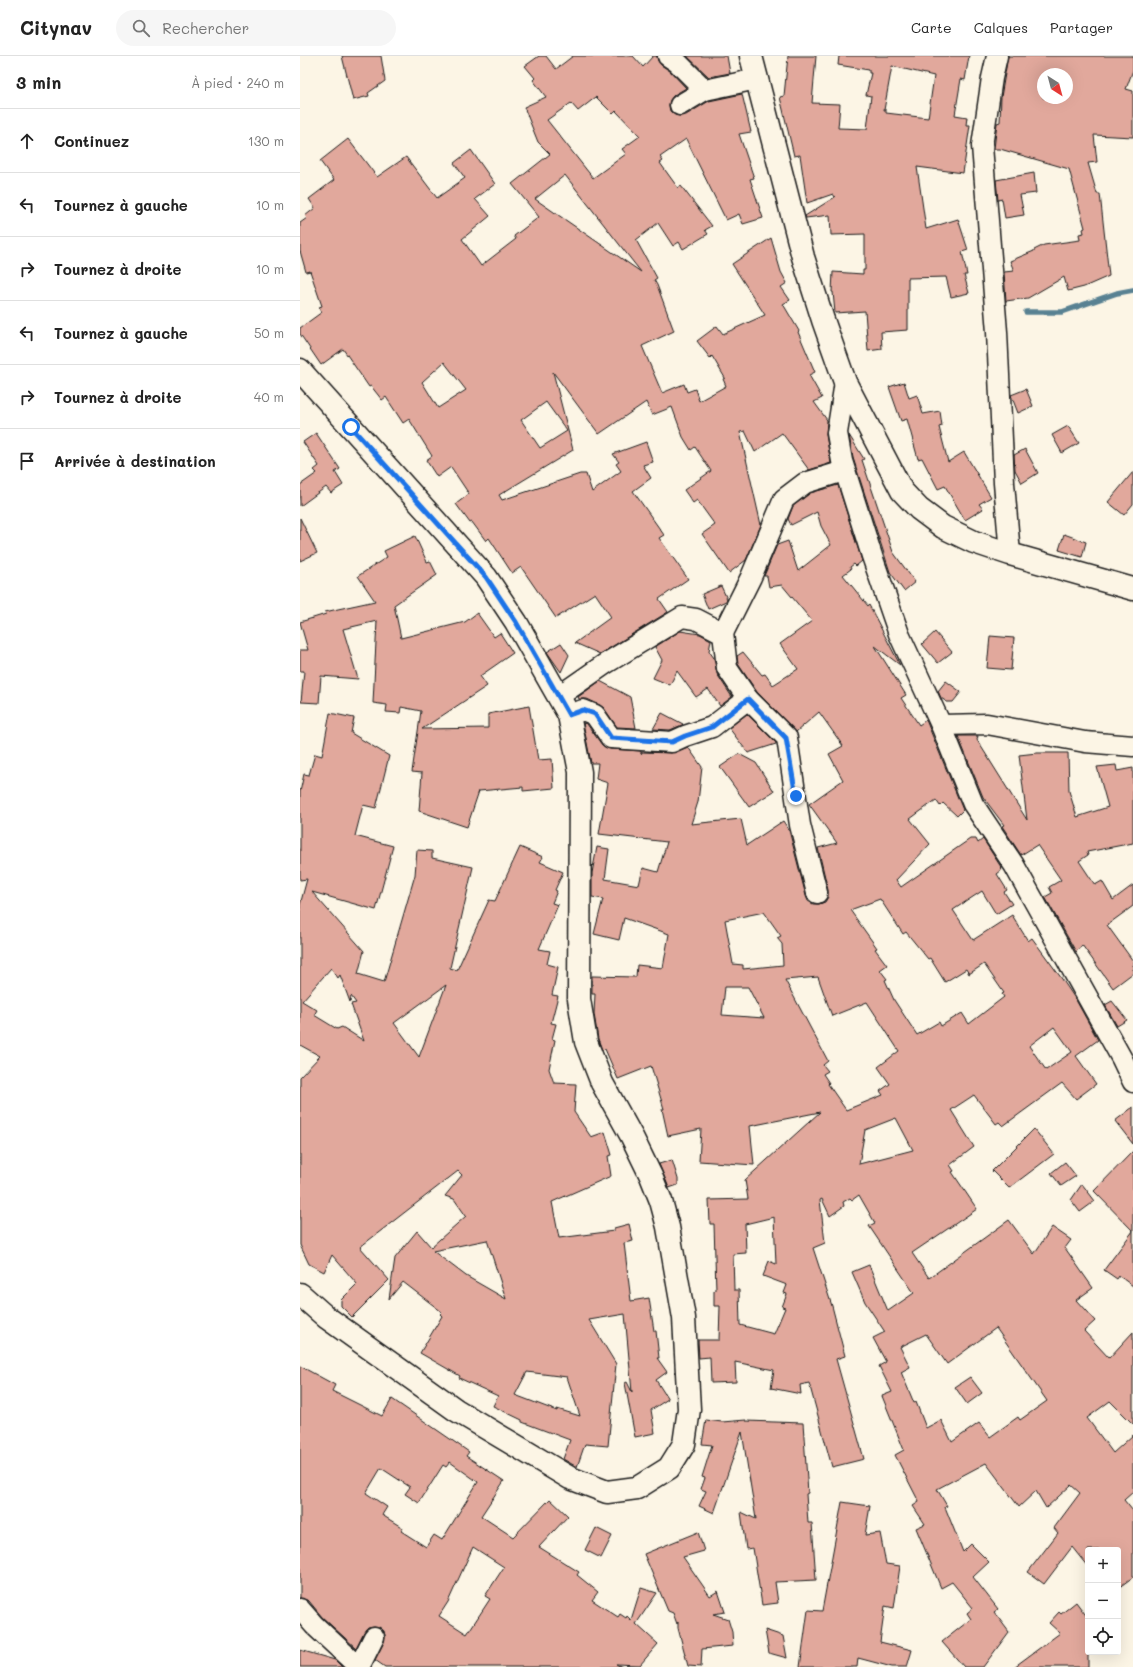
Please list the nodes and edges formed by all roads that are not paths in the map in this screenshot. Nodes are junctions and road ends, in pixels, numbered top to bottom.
1 (668, 56) edge
2 (751, 56) edge
3 (997, 56) edge
4 (757, 79) junction
5 (705, 90) junction
6 (680, 105) dead end
7 (300, 370) edge
8 (845, 382) junction
9 (844, 471) junction
10 (1010, 554) junction
11 (1133, 588) edge
12 (723, 633) junction
13 (559, 696) junction
14 (748, 699) junction
15 (569, 715) junction
16 (941, 725) junction
17 (1133, 746) edge
18 (817, 893) dead end
19 (1127, 1062) edge
20 (1133, 1082) edge
21 (300, 1294) edge
22 (300, 1609) edge
23 (374, 1637) dead end
24 (359, 1667) edge

1 - 5 street
2 - 4 street
3 - 10 street
4 - 5 street
4 - 8 street
5 - 6 street
7 - 13 street
8 - 9 street
8 - 10 street
9 - 12 street
9 - 16 street
10 - 11 street
12 - 13 street
12 - 14 street
13 - 15 street
14 - 15 street
14 - 18 street
15 - 21 street
16 - 17 street
16 - 19 street
19 - 20 street
22 - 24 street
23 - 24 street

